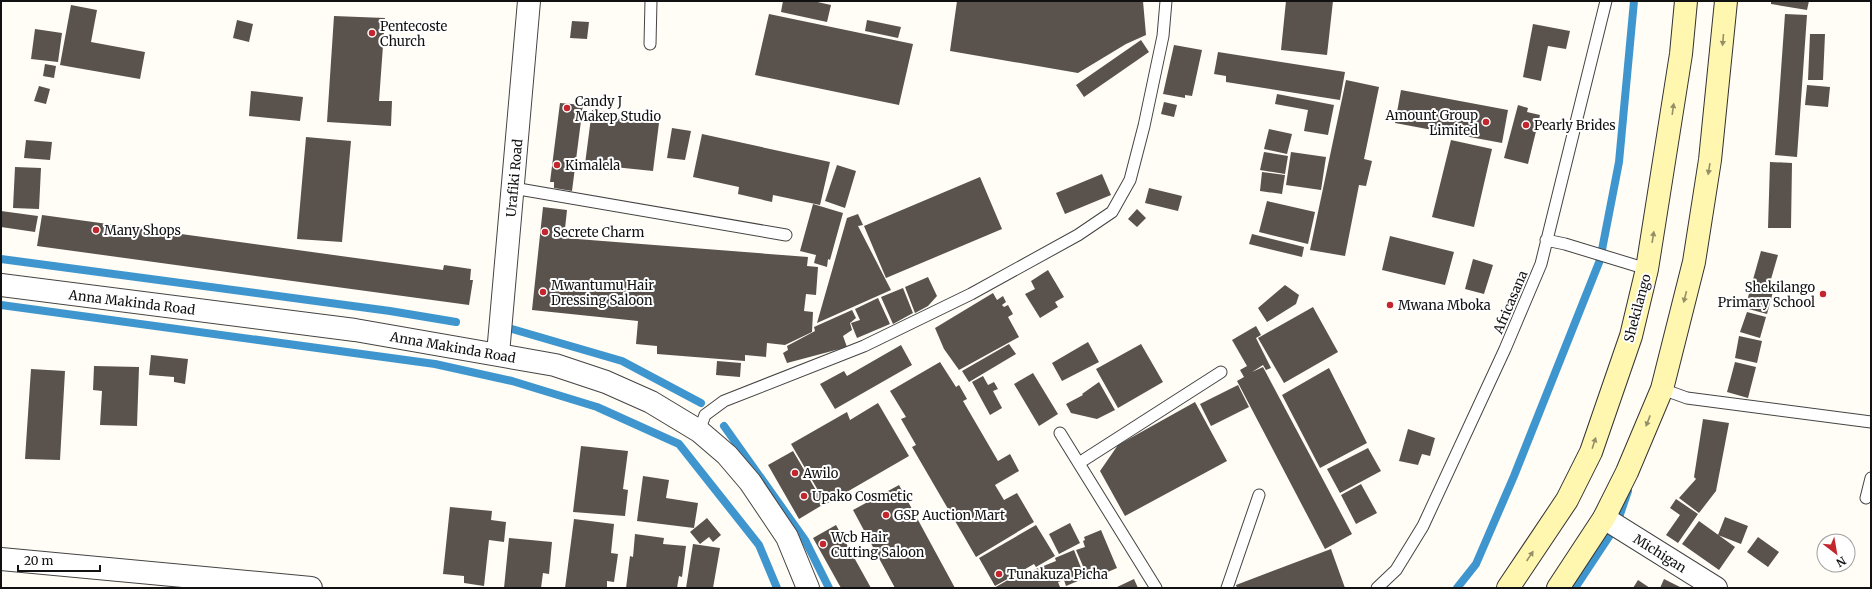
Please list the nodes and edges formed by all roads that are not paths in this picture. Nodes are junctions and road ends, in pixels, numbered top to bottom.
1 (529, 1) edge
2 (651, 1) edge
3 (1166, 1) edge
4 (1606, 1) edge
5 (1686, 1) edge
6 (1726, 1) edge
7 (650, 44) dead end
8 (513, 188) junction
9 (786, 235) dead end
10 (1546, 240) junction
11 (1641, 267) junction
12 (1, 285) edge
13 (498, 354) junction
14 (1221, 372) dead end
15 (1662, 389) junction
16 (1871, 422) edge
17 (699, 431) junction
18 (1060, 433) dead end
19 (1079, 463) junction
20 (1871, 478) edge
21 (1259, 496) dead end
22 (1866, 498) dead end
23 (1604, 518) junction
24 (1, 559) edge
25 (311, 588) edge
26 (808, 588) edge
27 (1156, 588) edge
28 (1227, 588) edge
29 (1377, 588) edge
30 (1508, 588) edge
31 (1558, 588) edge
32 (1716, 588) edge

1 - 8 street, Urafiki Road
2 - 7 lane
3 - 17 lane
4 - 10 lane, Africasana
11 -> 5 main road, Shekilango
6 -> 15 main road
8 - 9 lane
8 - 13 street, Urafiki Road
10 - 11 lane
10 - 29 lane, Africasana
30 -> 11 main road, Shekilango
12 - 13 street, Anna Makinda Road
13 - 17 street, Anna Makinda Road
14 - 19 lane
15 - 16 lane
15 -> 23 main road
17 - 26 street, Anna Makinda Road
18 - 19 lane
19 - 27 lane
20 - 22 lane
21 - 28 lane
23 - 31 main road
23 - 32 street, Michigan
24 - 25 street

